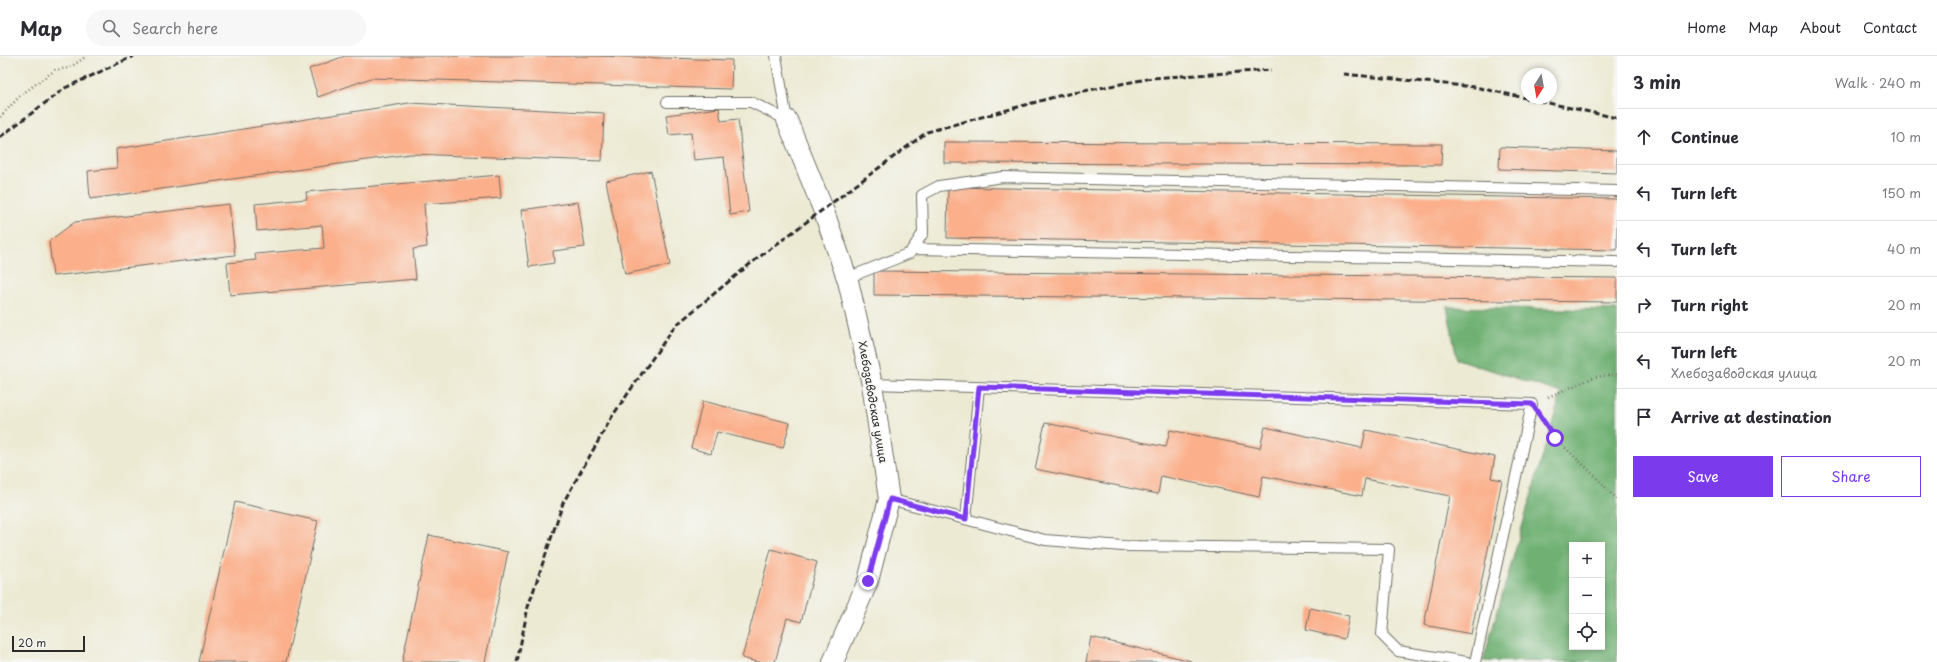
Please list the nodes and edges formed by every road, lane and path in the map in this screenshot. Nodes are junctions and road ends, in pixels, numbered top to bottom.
1 (87, 56) edge
2 (776, 56) edge
3 (666, 102) dead end
4 (0, 117) edge
5 (787, 120) junction
6 (1617, 190) edge
7 (912, 249) junction
8 (1617, 262) edge
9 (847, 278) junction
10 (1617, 374) edge
11 (872, 384) junction
12 (979, 387) junction
13 (1532, 404) junction
14 (890, 499) junction
15 (1617, 500) edge
16 (966, 519) junction
17 (833, 662) edge
18 (1467, 662) edge
19 (1476, 662) edge

1 - 4 path
2 - 5 lane
3 - 5 lane
5 - 9 street, Хлебозаводская улица
6 - 7 lane
7 - 8 lane
7 - 9 lane
9 - 11 street, Хлебозаводская улица
10 - 13 path
11 - 12 lane
11 - 14 street, Хлебозаводская улица
12 - 13 lane
12 - 16 lane
13 - 15 path
13 - 19 lane
14 - 16 lane
14 - 17 street, Хлебозаводская улица
16 - 18 lane

